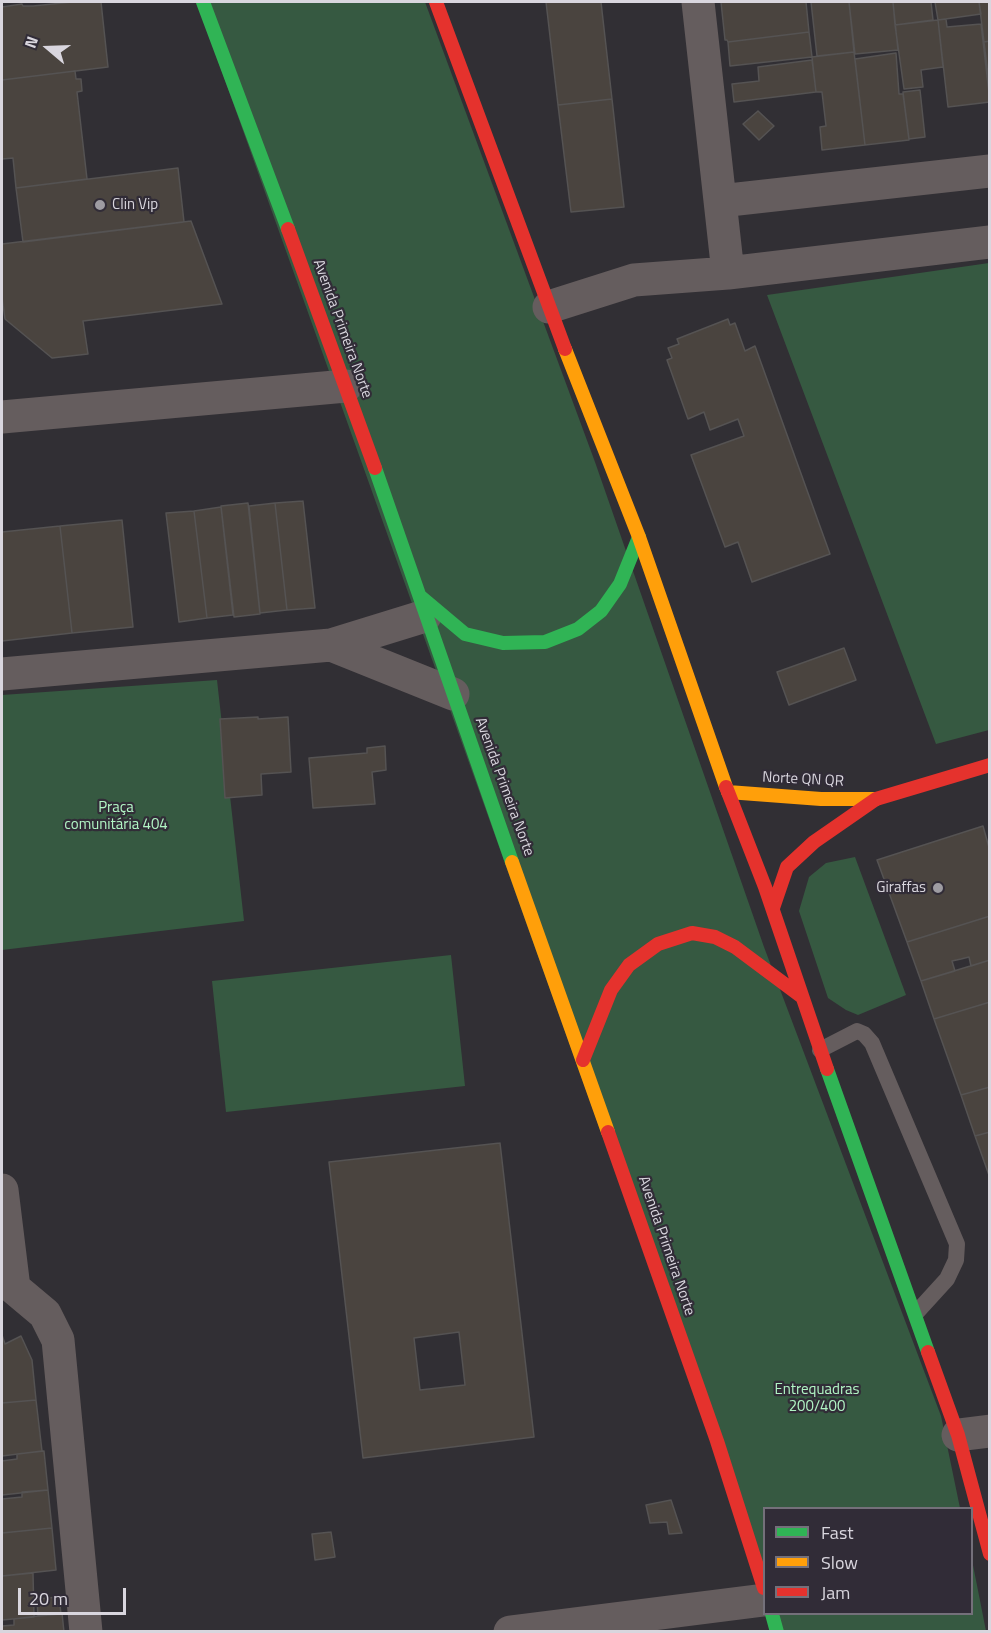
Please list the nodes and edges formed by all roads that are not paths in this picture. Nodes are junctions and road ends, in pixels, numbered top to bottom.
1 (203, 2) edge
2 (436, 2) edge
3 (698, 2) edge
4 (990, 171) edge
5 (720, 201) junction
6 (990, 242) edge
7 (728, 273) junction
8 (549, 307) junction
9 (346, 386) junction
10 (2, 417) edge
11 (639, 537) junction
12 (423, 607) junction
13 (331, 645) junction
14 (2, 674) edge
15 (453, 694) junction
16 (990, 765) edge
17 (728, 792) junction
18 (876, 799) junction
19 (772, 908) junction
20 (802, 997) junction
21 (820, 1050) junction
22 (583, 1060) junction
23 (2, 1190) edge
24 (8, 1289) edge
25 (916, 1313) junction
26 (990, 1431) edge
27 (958, 1435) junction
28 (989, 1549) edge
29 (763, 1582) edge
30 (763, 1600) edge
31 (772, 1615) edge
32 (86, 1632) edge
33 (510, 1632) edge
34 (777, 1632) edge

1 - 9 main road, Avenida Primeira Norte
2 - 8 main road
3 - 5 street
4 - 5 street
5 - 7 street
6 - 7 street
7 - 8 street
8 - 11 main road
9 - 10 street
9 - 12 main road, Avenida Primeira Norte
11 - 12 main road
11 - 17 main road
12 - 13 street
12 - 15 main road, Avenida Primeira Norte
13 - 14 street
13 - 15 street
15 - 22 main road, Avenida Primeira Norte
16 - 18 main road, Norte QN QR
17 - 18 main road, Norte QN QR
17 - 19 main road
18 - 19 main road, Norte QN QR
19 - 20 main road
20 - 21 main road
20 - 22 main road
21 - 25 main road
21 - 25 lane
22 - 29 main road, Avenida Primeira Norte
23 - 24 street
24 - 32 street
25 - 27 main road
26 - 27 street
27 - 28 main road
30 - 33 street
31 - 34 main road

